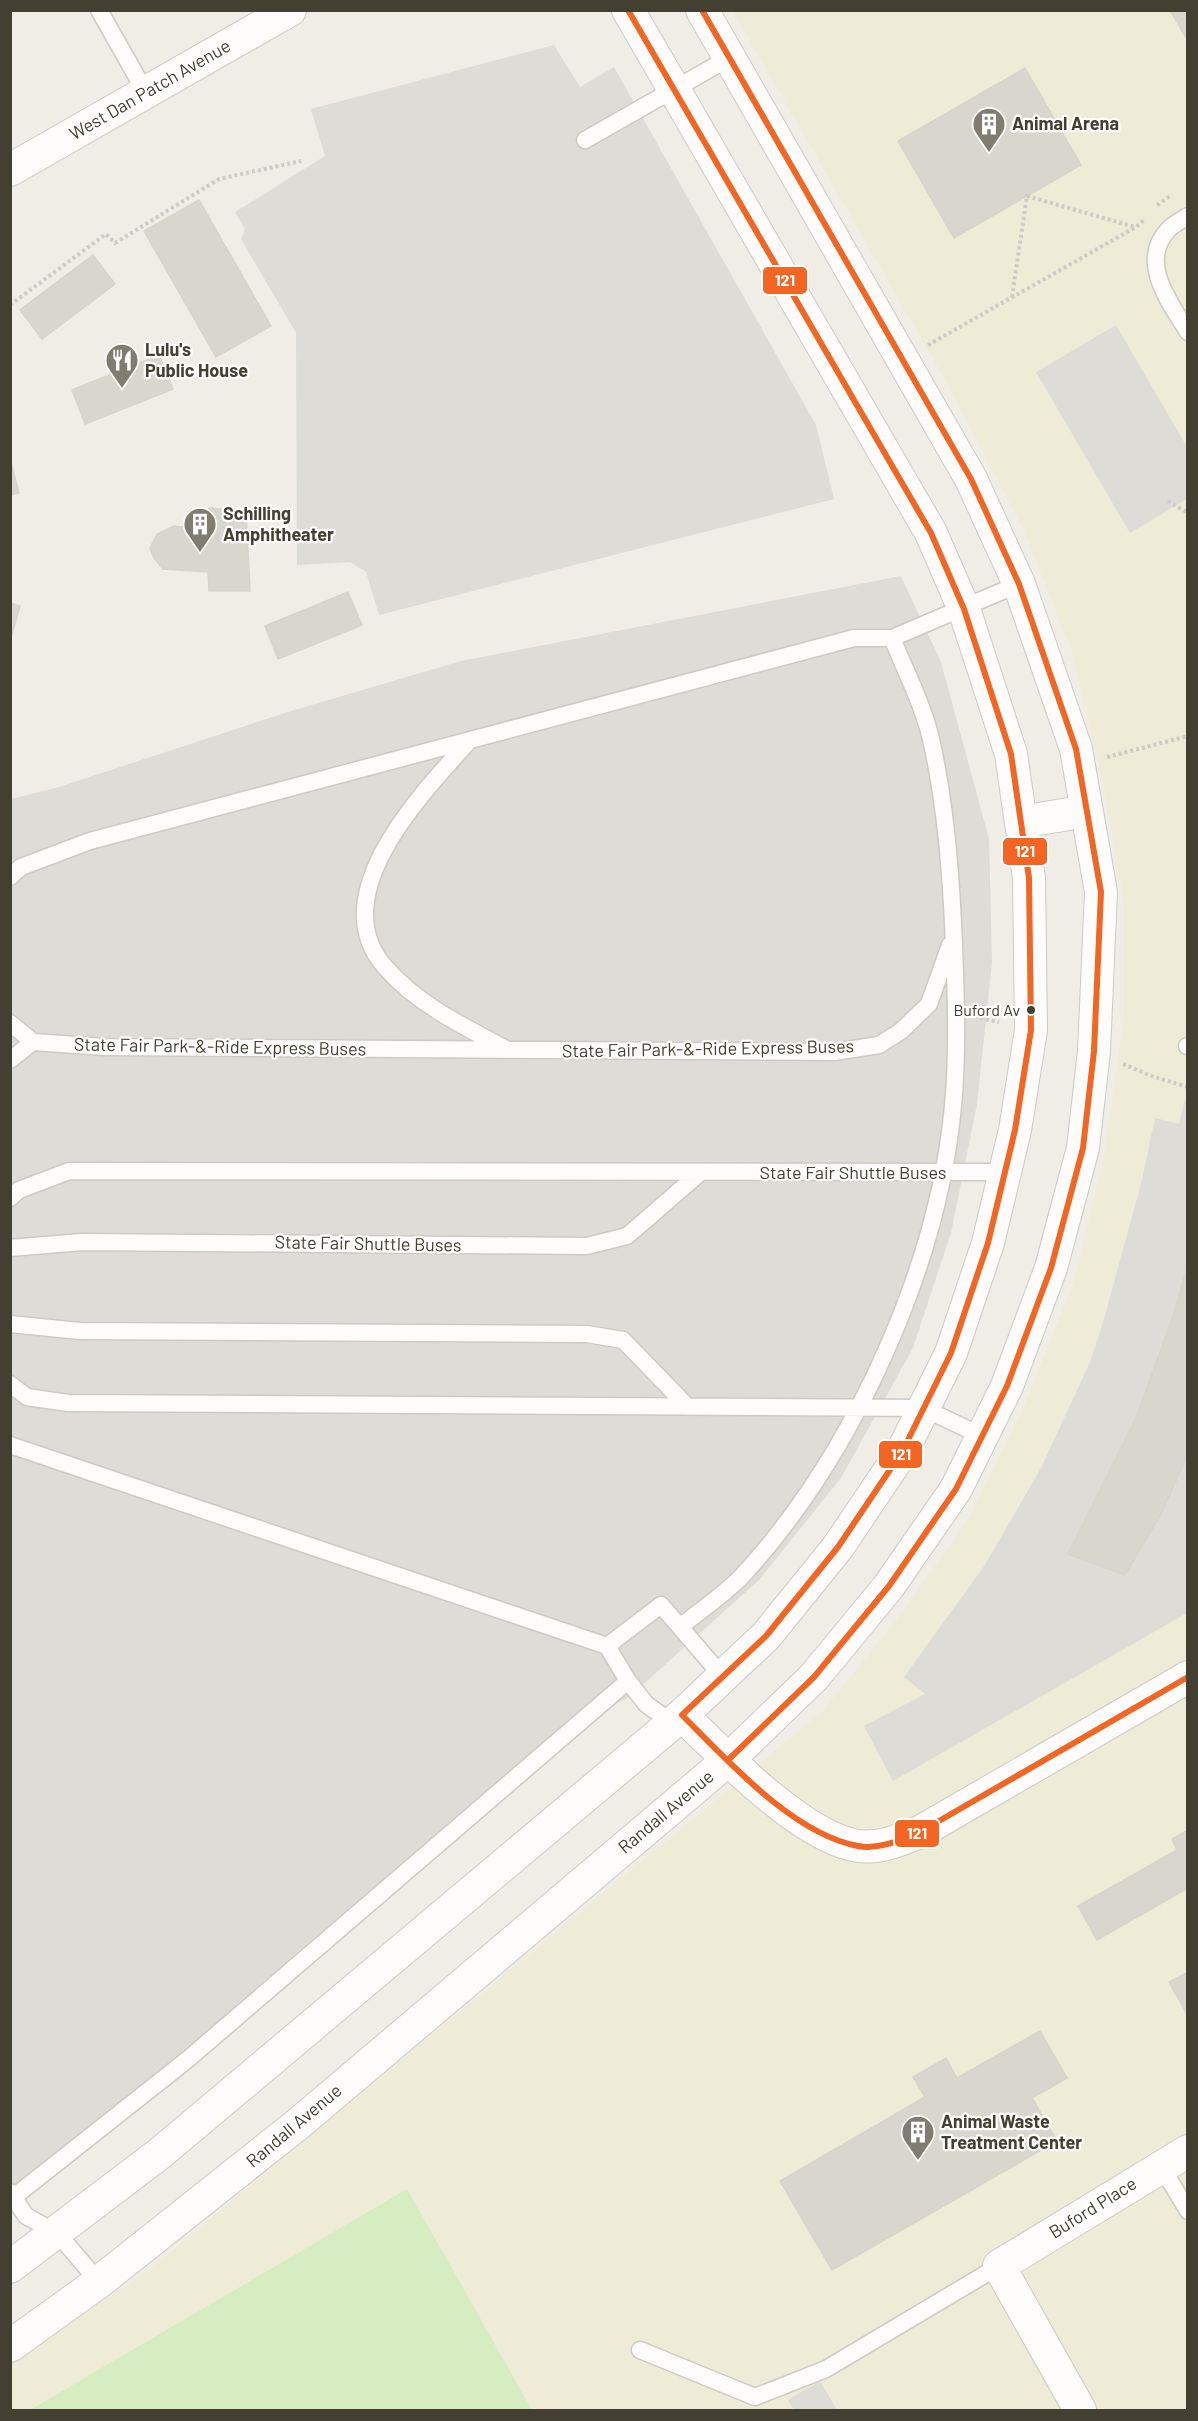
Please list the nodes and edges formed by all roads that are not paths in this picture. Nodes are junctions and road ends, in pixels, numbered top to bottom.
1 (99, 10) edge
2 (290, 10) edge
3 (628, 10) edge
4 (702, 10) edge
5 (729, 58) junction
6 (674, 90) junction
7 (146, 93) junction
8 (585, 140) dead end
9 (10, 170) edge
10 (1188, 216) edge
11 (1188, 332) edge
12 (1019, 584) junction
13 (964, 609) junction
14 (892, 638) junction
15 (470, 739) junction
16 (1087, 812) junction
17 (1021, 822) junction
18 (10, 877) edge
19 (953, 937) junction
20 (10, 1023) edge
21 (33, 1042) junction
22 (508, 1050) junction
23 (10, 1060) edge
24 (701, 1172) junction
25 (1005, 1172) junction
26 (941, 1173) junction
27 (10, 1198) edge
28 (10, 1248) edge
29 (10, 1324) edge
30 (10, 1384) edge
31 (688, 1407) junction
32 (857, 1408) junction
33 (923, 1408) junction
34 (982, 1436) junction
35 (10, 1445) edge
36 (680, 1627) junction
37 (608, 1646) junction
38 (722, 1677) junction
39 (1188, 1677) edge
40 (628, 1681) junction
41 (677, 1719) junction
42 (728, 1760) junction
43 (1174, 2158) edge
44 (12, 2197) edge
45 (1188, 2211) edge
46 (57, 2233) junction
47 (999, 2266) junction
48 (10, 2267) edge
49 (99, 2282) junction
50 (10, 2346) edge
51 (640, 2350) dead end
52 (1080, 2410) edge

1 - 7 lane
2 - 7 street, West Dan Patch Avenue
3 - 6 street
4 - 5 street, Randall Avenue
5 - 6 lane
5 - 12 street, Randall Avenue
6 - 8 lane
6 - 13 street
7 - 9 street, West Dan Patch Avenue
10 - 11 lane
12 - 13 lane
12 - 16 street, Randall Avenue
13 - 14 lane
13 - 17 street
14 - 15 lane
14 - 19 lane
15 - 18 lane
15 - 22 lane, State Fair Park-&-Ride Express Buses
16 - 17 street
16 - 34 street, Randall Avenue
17 - 25 street
19 - 22 lane, State Fair Park-&-Ride Express Buses
19 - 26 lane
20 - 21 lane
21 - 22 lane, State Fair Park-&-Ride Express Buses
21 - 23 lane
24 - 26 lane, State Fair Shuttle Buses
24 - 27 lane, State Fair Shuttle Buses
24 - 28 lane, State Fair Shuttle Buses
25 - 26 lane, State Fair Shuttle Buses
25 - 33 street
26 - 32 lane
29 - 31 lane
30 - 31 lane
31 - 32 lane
32 - 33 lane
32 - 36 lane
33 - 34 lane
33 - 38 street
34 - 42 street, Randall Avenue
35 - 37 lane
36 - 37 lane
36 - 38 lane
37 - 40 lane
38 - 41 street
39 - 42 street
40 - 41 lane
40 - 44 lane
41 - 42 street
41 - 46 street
42 - 49 street, Randall Avenue
43 - 45 lane
43 - 47 street, Buford Place
44 - 46 lane
46 - 48 street
46 - 49 lane
47 - 51 lane
47 - 52 street
49 - 50 street, Randall Avenue

